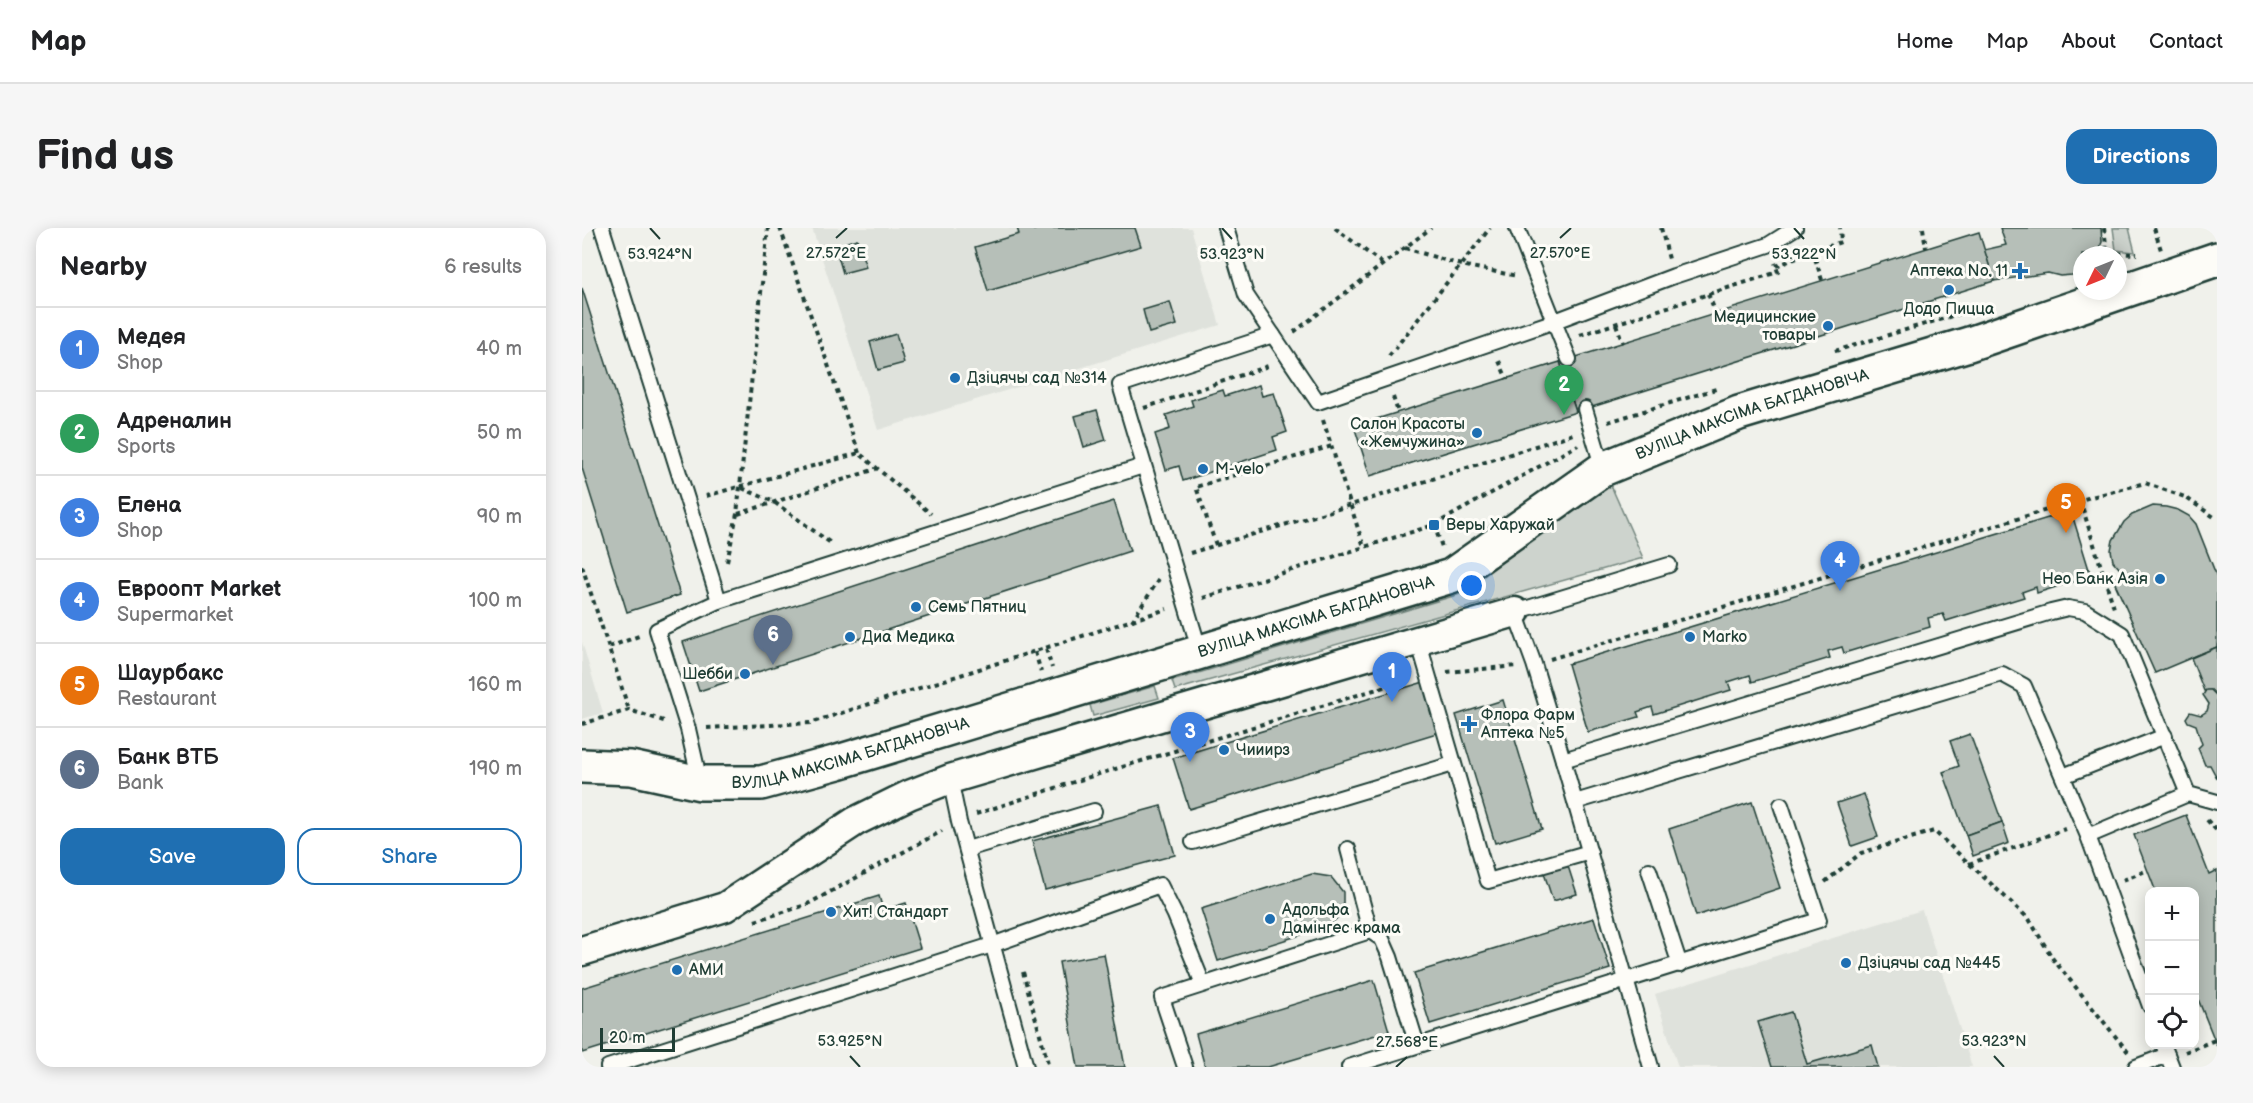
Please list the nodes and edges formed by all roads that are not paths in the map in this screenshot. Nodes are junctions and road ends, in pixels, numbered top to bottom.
1 (602, 228) edge
2 (1226, 228) edge
3 (1517, 228) edge
4 (1795, 228) edge
5 (2217, 259) edge
6 (1556, 321) junction
7 (1276, 339) junction
8 (1569, 359) dead end
9 (1585, 409) dead end
10 (1143, 466) junction
11 (1603, 469) junction
12 (1669, 565) dead end
13 (719, 601) junction
14 (1515, 612) junction
15 (1418, 639) junction
16 (1200, 652) junction
17 (2164, 736) junction
18 (1563, 760) junction
19 (1453, 764) junction
20 (582, 766) edge
21 (2063, 776) junction
22 (950, 779) junction
23 (700, 783) junction
24 (2188, 794) junction
25 (1575, 802) junction
26 (2217, 802) edge
27 (1781, 805) dead end
28 (1094, 811) dead end
29 (2088, 836) junction
30 (1193, 842) dead end
31 (967, 849) junction
32 (1348, 849) dead end
33 (1590, 852) junction
34 (1649, 870) dead end
35 (1370, 931) junction
36 (992, 945) junction
37 (582, 951) edge
38 (1680, 965) junction
39 (1628, 981) junction
40 (1203, 984) junction
41 (2146, 995) edge
42 (1417, 1045) junction
43 (2167, 1055) edge
44 (2137, 1066) edge
45 (608, 1067) edge
46 (1026, 1067) edge
47 (1185, 1067) edge
48 (1349, 1067) edge
49 (1651, 1067) edge

1 - 13 lane
2 - 7 lane
3 - 6 lane
4 - 6 lane
5 - 11 main road, ВУЛІЦА МАКСІМА БАГДАНОВІЧА
6 - 7 lane
6 - 8 lane
7 - 10 lane
9 - 11 lane
10 - 13 lane
10 - 16 lane
11 - 16 main road, ВУЛІЦА МАКСІМА БАГДАНОВІЧА
12 - 14 lane
13 - 23 lane
14 - 15 street
14 - 18 lane
15 - 19 lane
15 - 22 street
16 - 23 main road, ВУЛІЦА МАКСІМА БАГДАНОВІЧА
17 - 18 lane
17 - 21 lane
17 - 24 lane
18 - 25 lane
19 - 30 lane
19 - 33 lane
20 - 23 main road, ВУЛІЦА МАКСІМА БАГДАНОВІЧА
21 - 25 lane
21 - 29 lane
22 - 31 lane
22 - 37 street
24 - 26 lane
24 - 29 lane
25 - 33 lane
27 - 38 lane
28 - 31 lane
29 - 41 lane
31 - 36 lane
32 - 35 lane
33 - 39 lane
34 - 38 lane
35 - 40 lane
35 - 42 lane
36 - 40 lane
36 - 45 lane
36 - 46 lane
38 - 39 lane
39 - 42 lane
39 - 49 lane
40 - 47 lane
42 - 48 lane
43 - 44 lane

